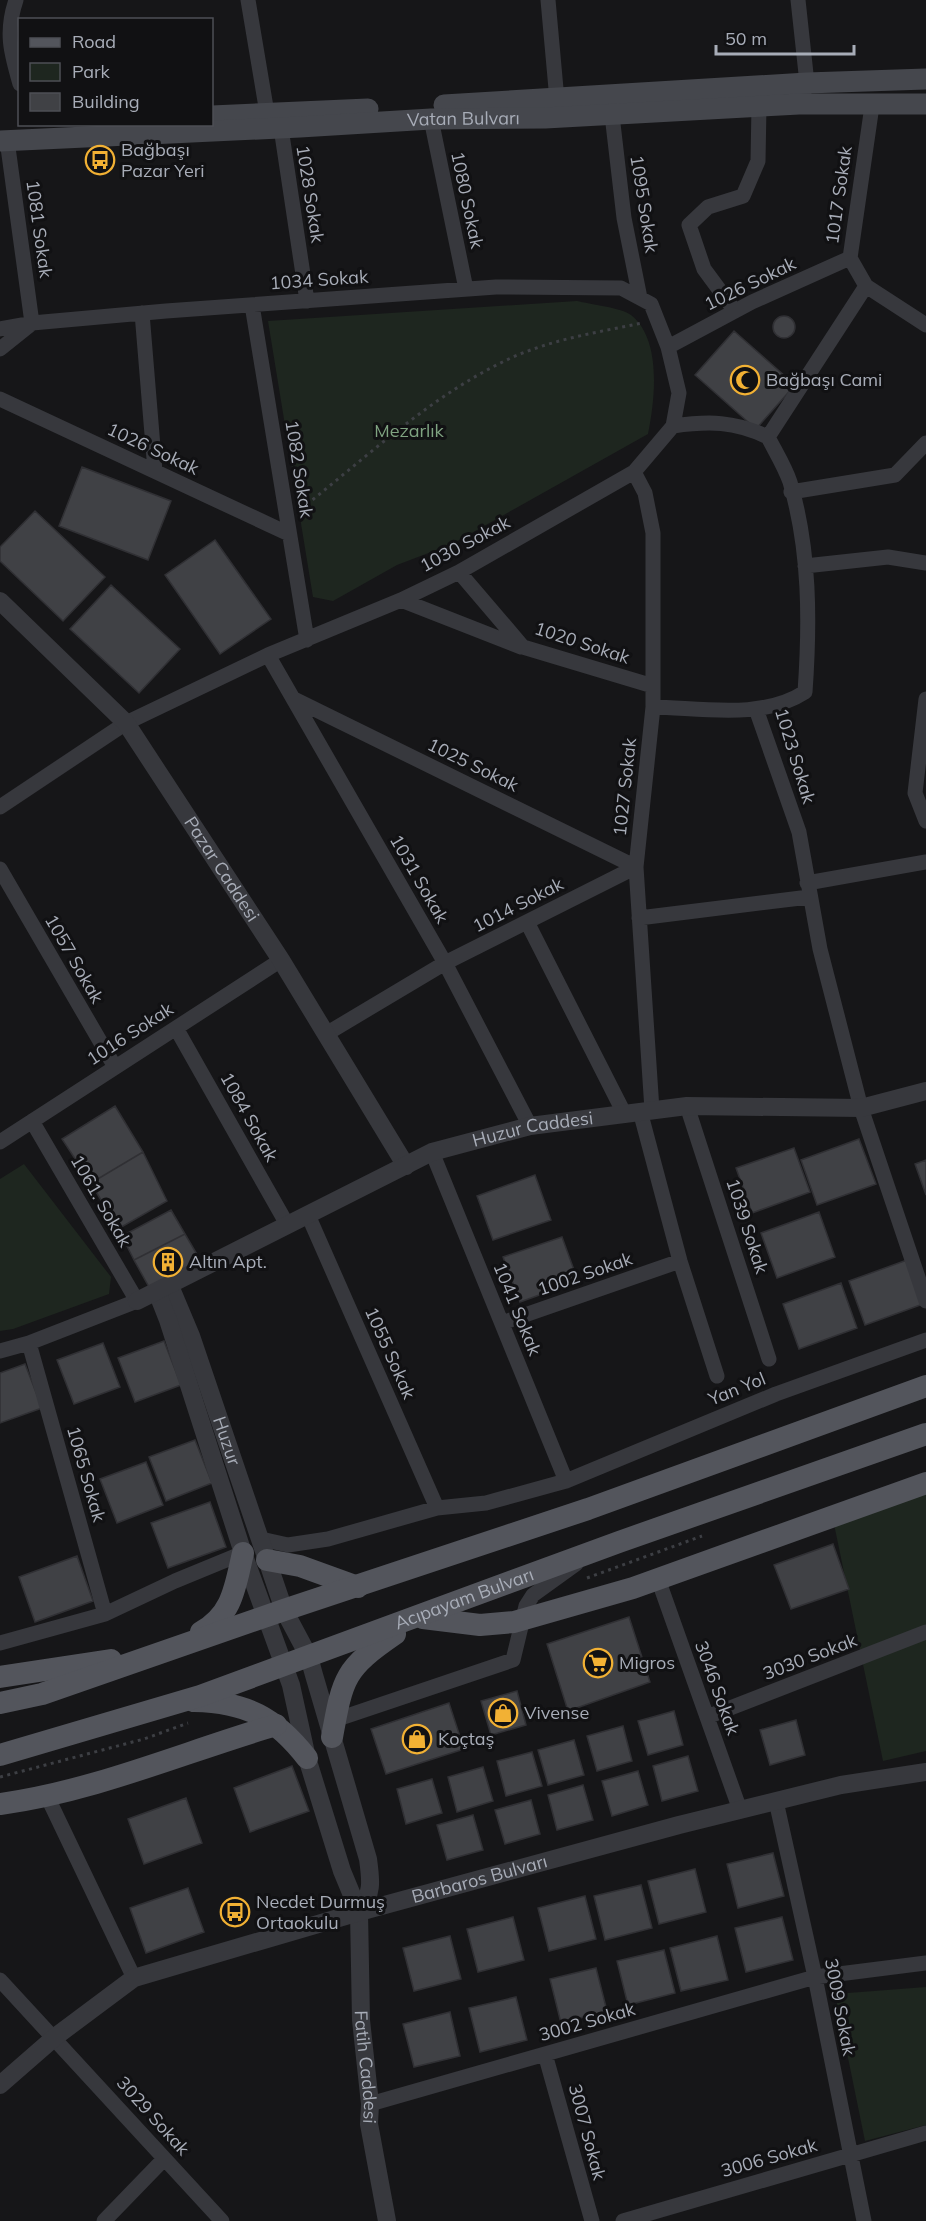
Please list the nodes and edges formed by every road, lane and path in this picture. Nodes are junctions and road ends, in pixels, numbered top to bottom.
1 (16, 0) edge
2 (248, 0) edge
3 (548, 0) edge
4 (798, 0) edge
5 (18, 77) edge
6 (926, 79) edge
7 (807, 83) junction
8 (557, 100) junction
9 (799, 104) junction
10 (926, 104) edge
11 (759, 106) junction
12 (872, 106) junction
13 (612, 115) junction
14 (213, 116) edge
15 (545, 118) junction
16 (431, 119) junction
17 (271, 124) junction
18 (52, 126) edge
19 (16, 133) edge
20 (850, 258) junction
21 (866, 286) junction
22 (466, 290) junction
23 (640, 298) junction
24 (307, 301) junction
25 (252, 305) junction
26 (735, 311) junction
27 (142, 313) junction
28 (657, 320) junction
29 (32, 323) junction
30 (926, 325) edge
31 (0, 329) edge
32 (668, 347) junction
33 (0, 349) edge
34 (0, 399) edge
35 (673, 426) junction
36 (768, 436) junction
37 (926, 443) edge
38 (154, 471) junction
39 (634, 471) junction
40 (791, 492) junction
41 (288, 527) junction
42 (926, 563) edge
43 (805, 566) junction
44 (459, 572) junction
45 (401, 600) junction
46 (0, 601) edge
47 (307, 640) junction
48 (523, 647) junction
49 (268, 655) junction
50 (653, 686) junction
51 (293, 699) junction
52 (926, 699) edge
53 (653, 707) junction
54 (756, 709) junction
55 (126, 723) junction
56 (0, 807) edge
57 (926, 821) edge
58 (926, 862) edge
59 (636, 867) junction
60 (0, 869) edge
61 (808, 890) junction
62 (639, 918) junction
63 (527, 922) junction
64 (281, 960) junction
65 (445, 963) junction
66 (176, 1028) junction
67 (326, 1034) junction
68 (115, 1068) junction
69 (926, 1091) edge
70 (687, 1106) junction
71 (861, 1108) junction
72 (639, 1111) junction
73 (32, 1121) junction
74 (530, 1126) junction
75 (0, 1142) edge
76 (432, 1152) junction
77 (406, 1166) junction
78 (308, 1215) junction
79 (288, 1226) junction
80 (680, 1261) junction
81 (164, 1289) junction
82 (926, 1300) edge
83 (137, 1301) junction
84 (502, 1323) junction
85 (926, 1340) edge
86 (29, 1343) junction
87 (0, 1351) edge
88 (770, 1359) dead end
89 (717, 1376) dead end
90 (926, 1386) edge
91 (926, 1434) edge
92 (566, 1481) junction
93 (926, 1483) edge
94 (437, 1508) junction
95 (257, 1551) junction
96 (593, 1552) junction
97 (658, 1579) junction
98 (358, 1587) junction
99 (275, 1613) junction
100 (105, 1614) junction
101 (417, 1618) junction
102 (523, 1619) junction
103 (926, 1632) edge
104 (0, 1643) edge
105 (166, 1653) junction
106 (309, 1657) junction
107 (283, 1665) junction
108 (0, 1677) edge
109 (184, 1700) junction
110 (0, 1703) edge
111 (707, 1717) junction
112 (276, 1725) junction
113 (334, 1729) junction
114 (0, 1755) edge
115 (307, 1758) junction
116 (926, 1772) edge
117 (47, 1796) junction
118 (776, 1801) junction
119 (0, 1804) edge
120 (740, 1810) junction
121 (359, 1912) junction
122 (926, 1963) edge
123 (815, 1977) junction
124 (134, 1978) junction
125 (0, 1980) edge
126 (55, 2037) junction
127 (546, 2054) junction
128 (0, 2085) edge
129 (370, 2104) junction
130 (926, 2133) edge
131 (849, 2155) junction
132 (164, 2159) junction
133 (104, 2221) edge
134 (222, 2221) edge
135 (387, 2221) edge
136 (592, 2221) edge
137 (623, 2221) edge
138 (864, 2221) edge

1 - 5 street
2 - 17 street, 1028 Sokak
3 - 8 street
4 - 7 street
6 - 7 main road, Vatan Bulvarı
7 - 8 main road, Vatan Bulvarı
7 - 9 street
8 - 15 street
8 - 17 main road, Vatan Bulvarı
9 - 11 main road, Vatan Bulvarı
9 - 12 main road, Vatan Bulvarı
10 - 12 main road, Vatan Bulvarı
11 - 13 main road, Vatan Bulvarı
11 - 26 street
12 - 20 street, 1017 Sokak
13 - 15 main road, Vatan Bulvarı
13 - 23 street, 1095 Sokak
14 - 17 main road, Vatan Bulvarı
15 - 16 main road, Vatan Bulvarı
16 - 17 main road, Vatan Bulvarı
16 - 22 street, 1080 Sokak
17 - 19 main road, Vatan Bulvarı
17 - 24 street, 1028 Sokak
18 - 19 main road
19 - 29 street, 1081 Sokak
20 - 21 street, 1017 Sokak
20 - 26 street, 1026 Sokak
21 - 30 street, 1017 Sokak
21 - 36 street
22 - 23 street, 1034 Sokak
22 - 24 street, 1034 Sokak
23 - 28 street
24 - 25 street, 1034 Sokak
25 - 27 street, 1034 Sokak
25 - 41 street, 1082 Sokak
26 - 32 street, 1026 Sokak
27 - 29 street, 1034 Sokak
27 - 38 street
28 - 32 street
28 - 41 path
29 - 31 street, 1034 Sokak
29 - 33 street
32 - 35 street
34 - 38 street, 1026 Sokak
35 - 36 street
35 - 39 street, 1030 Sokak
36 - 40 street, 1023 Sokak
37 - 40 street
38 - 41 street, 1026 Sokak
39 - 44 street, 1030 Sokak
39 - 50 street, 1027 Sokak
40 - 43 street, 1023 Sokak
41 - 47 street, 1082 Sokak
42 - 43 street
43 - 54 street, 1023 Sokak
44 - 45 street, 1030 Sokak
44 - 48 street, 1020 Sokak
45 - 47 street, 1030 Sokak
45 - 48 street
46 - 55 street, Pazar Caddesi
47 - 49 street, 1030 Sokak
48 - 50 street, 1020 Sokak
49 - 51 street, 1031 Sokak
49 - 55 street, 1030 Sokak
50 - 53 street, 1027 Sokak
51 - 59 street, 1025 Sokak
51 - 65 street, 1031 Sokak
52 - 57 street
53 - 54 street
53 - 59 street, 1027 Sokak
54 - 61 street, 1023 Sokak
55 - 56 street, 1030 Sokak
55 - 64 street, Pazar Caddesi
58 - 61 street
59 - 62 street, 1027 Sokak
59 - 63 street, 1014 Sokak
60 - 68 street, 1057 Sokak
61 - 62 street
61 - 71 street, 1023 Sokak
62 - 72 street, 1027 Sokak
63 - 65 street, 1014 Sokak
63 - 72 street
64 - 66 street, 1016 Sokak
64 - 67 street, Pazar Caddesi
65 - 67 street, 1014 Sokak
65 - 74 street, 1031 Sokak
66 - 68 street, 1016 Sokak
66 - 79 street, 1084 Sokak
67 - 77 street, Pazar Caddesi
68 - 73 street, 1016 Sokak
69 - 71 street, Huzur Caddesi
70 - 71 street, Huzur Caddesi
70 - 72 street, Huzur Caddesi
70 - 88 street, 1039 Sokak
71 - 82 street, 1023 Sokak
72 - 74 street, Huzur Caddesi
72 - 80 street
73 - 75 street, 1016 Sokak
73 - 83 street, 1061. Sokak
74 - 76 street, Huzur Caddesi
76 - 77 street, Huzur Caddesi
76 - 84 street, 1041 Sokak
77 - 78 street, Huzur Caddesi
78 - 79 street, Huzur Caddesi
78 - 94 street, 1055 Sokak
79 - 81 street, Huzur Caddesi
80 - 84 street, 1002 Sokak
80 - 89 street
81 - 83 street
81 - 95 street, Huzur
83 - 86 street
84 - 92 street, 1041 Sokak
85 - 92 street, Yan Yol
86 - 87 street
86 - 100 street, 1065 Sokak
90 - 98 main road
91 - 96 main road, Acıpayam Bulvarı
92 - 94 street, Yan Yol
93 - 97 main road
94 - 95 street, Yan Yol
95 - 98 main road
95 - 99 street, Huzur
95 - 99 street, Huzur
95 - 100 street
95 - 105 main road
96 - 101 main road, Acıpayam Bulvarı
96 - 102 street
97 - 102 main road
97 - 111 street, 3046 Sokak
98 - 99 main road
99 - 105 main road
99 - 106 street
99 - 107 street
100 - 104 street
101 - 102 main road
101 - 106 main road, Acıpayam Bulvarı
101 - 113 main road
102 - 113 street
103 - 111 street, 3030 Sokak
105 - 108 main road
105 - 110 main road
106 - 107 main road, Acıpayam Bulvarı
106 - 113 street
107 - 109 main road, Acıpayam Bulvarı
107 - 115 street
109 - 112 main road
109 - 114 main road, Acıpayam Bulvarı
111 - 120 street, 3046 Sokak
112 - 115 main road
112 - 117 main road
113 - 121 street
115 - 121 street
116 - 118 street, Barbaros Bulvarı
117 - 119 main road
117 - 124 street
118 - 120 street, Barbaros Bulvarı
118 - 123 street, 3009 Sokak
120 - 121 street, Barbaros Bulvarı
121 - 124 street, Barbaros Bulvarı
121 - 129 street, Fatih Caddesi
122 - 123 street, 3002 Sokak
123 - 127 street, 3002 Sokak
123 - 131 street, 3009 Sokak
124 - 126 street, Barbaros Bulvarı
125 - 126 street, 3029 Sokak
126 - 128 street, Barbaros Bulvarı
126 - 132 street, 3029 Sokak
127 - 129 street, 3002 Sokak
127 - 136 street, 3007 Sokak
129 - 135 street, Fatih Caddesi
130 - 131 street, 3006 Sokak
131 - 137 street, 3006 Sokak
131 - 138 street, 3009 Sokak
132 - 133 street
132 - 134 street, 3029 Sokak

